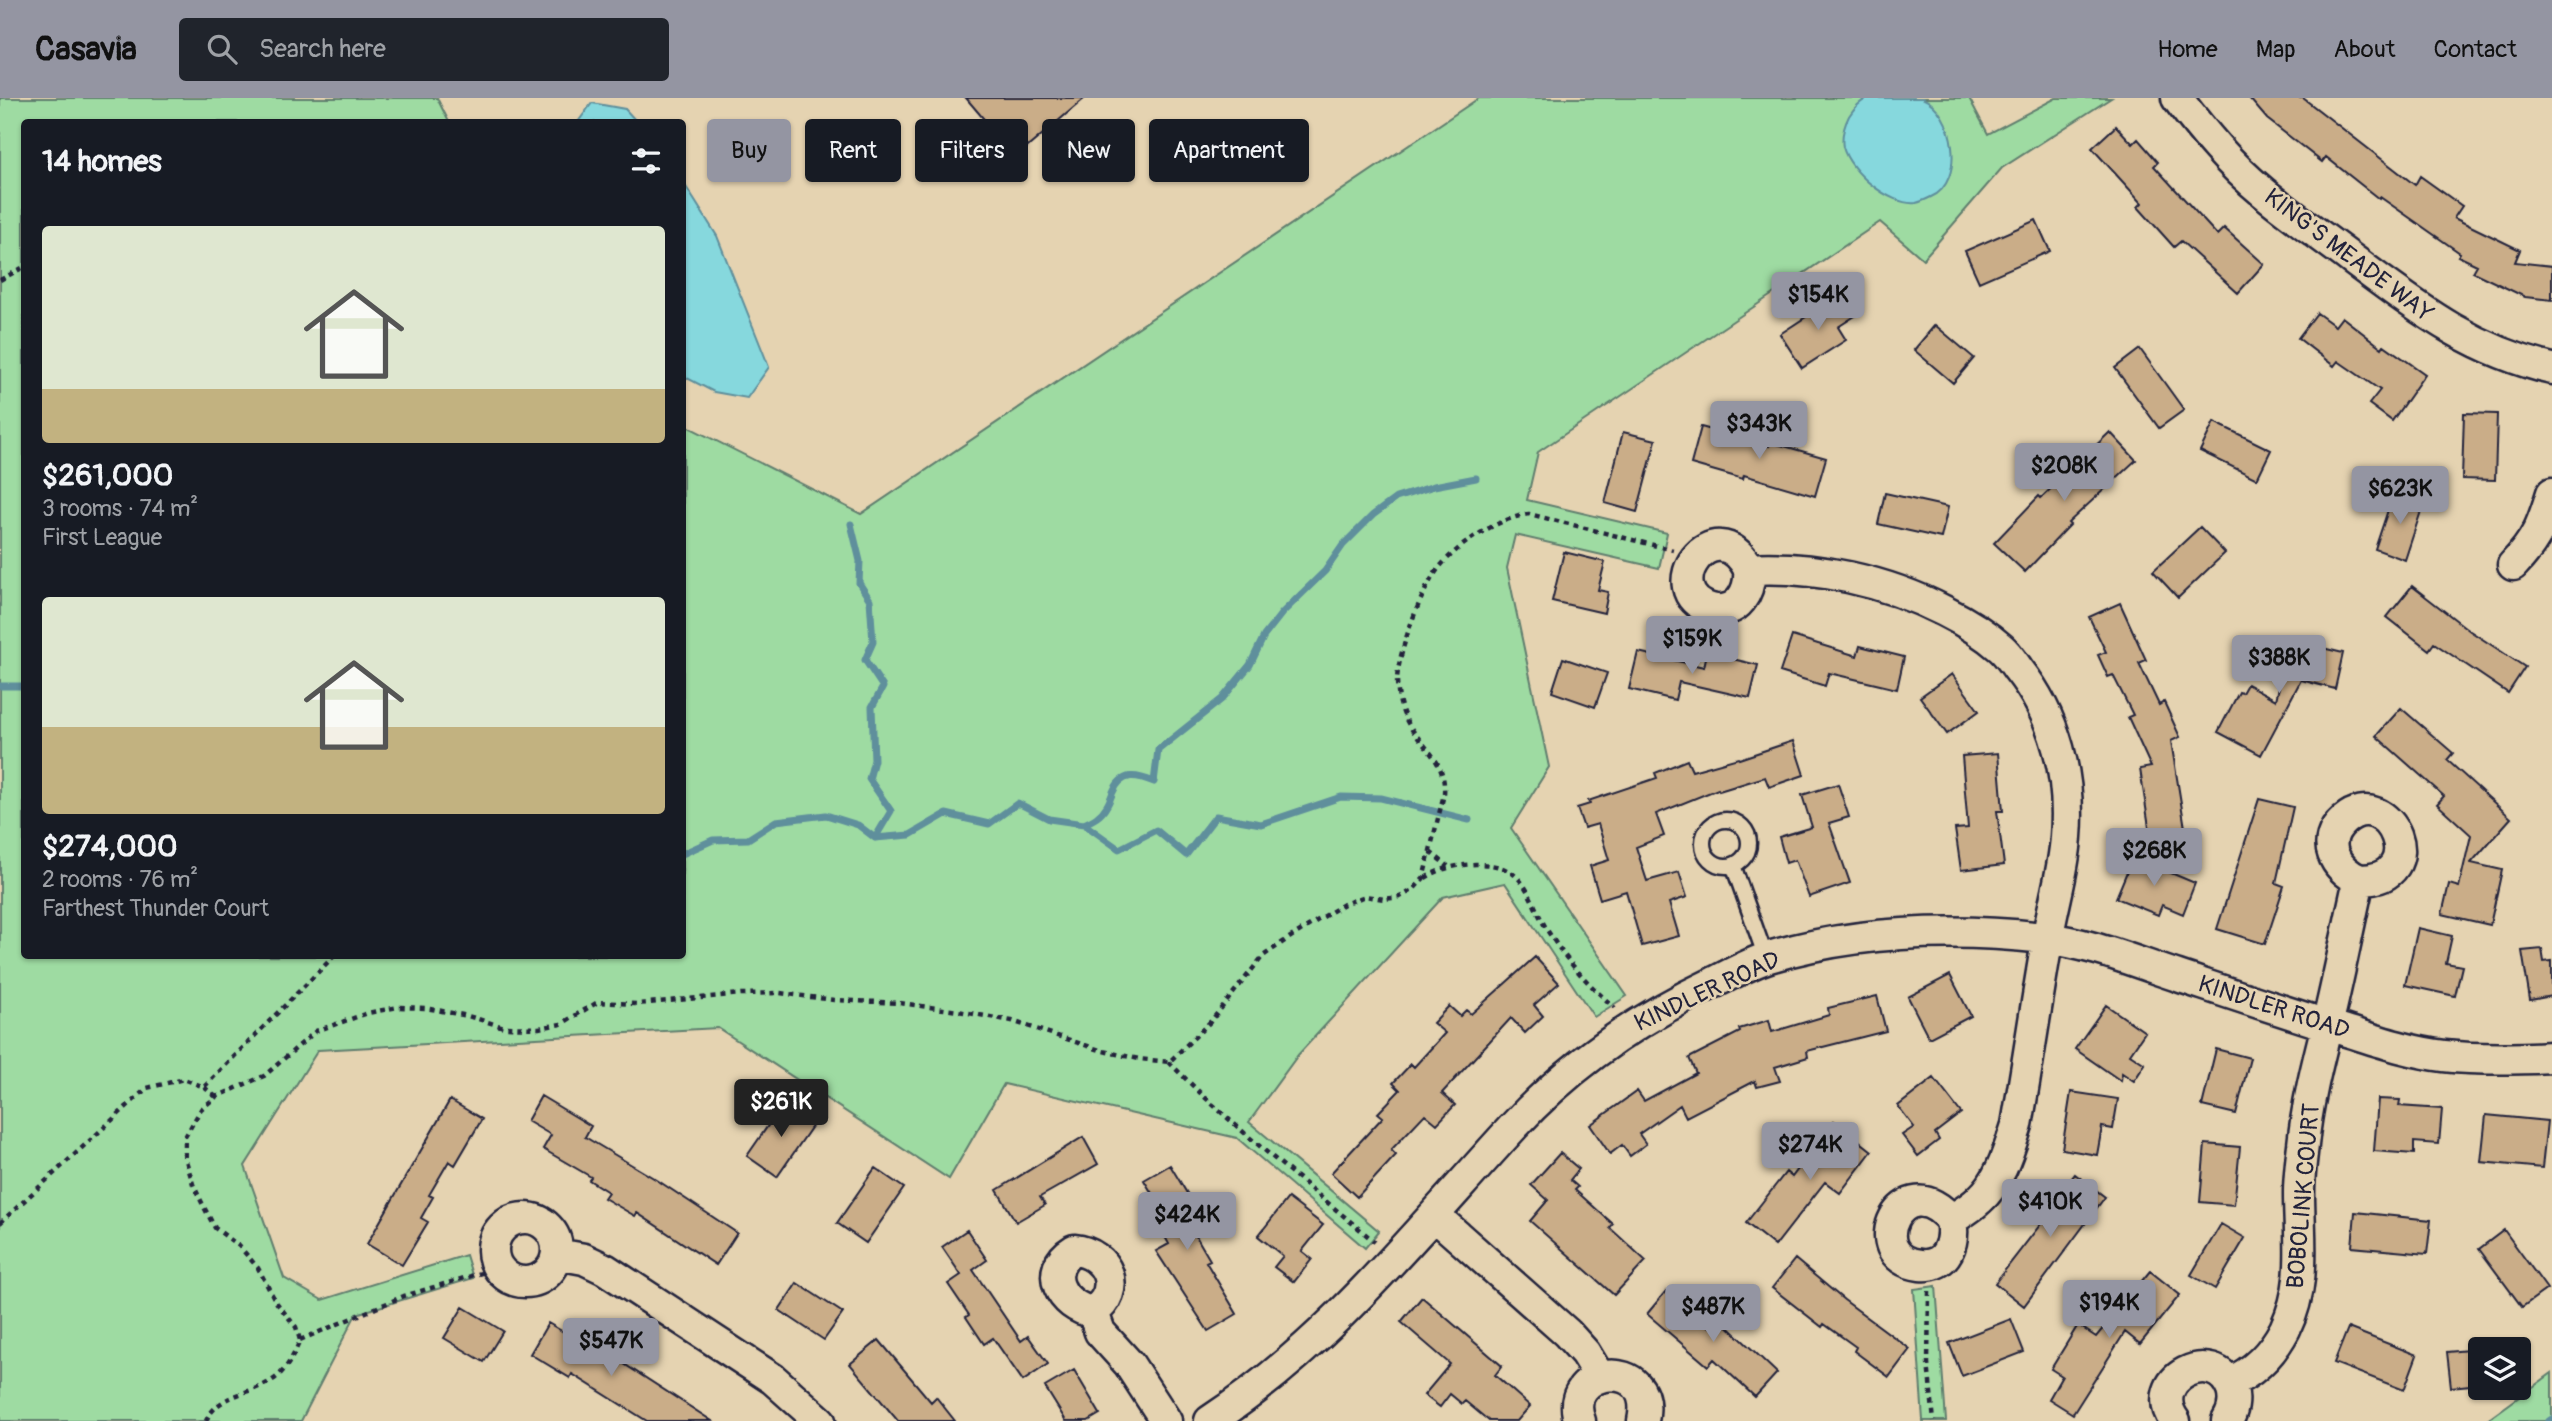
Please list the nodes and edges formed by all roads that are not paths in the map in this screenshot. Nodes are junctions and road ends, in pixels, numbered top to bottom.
1 (2177, 98) edge
2 (2552, 369) edge
3 (2552, 493) edge
4 (2513, 565) dead end
5 (1749, 569) junction
6 (1733, 865) dead end
7 (2359, 880) dead end
8 (2047, 938) junction
9 (1766, 958) junction
10 (2327, 1025) junction
11 (2552, 1057) edge
12 (1435, 1216) junction
13 (1951, 1220) junction
14 (557, 1254) junction
15 (1093, 1312) dead end
16 (1599, 1376) junction
17 (2229, 1383) junction
18 (820, 1421) edge
19 (1166, 1421) edge
20 (1210, 1421) edge
21 (1580, 1421) edge
22 (1643, 1421) edge
23 (2175, 1421) edge
24 (2227, 1421) edge

1 - 2 street, KING'S MEADE WAY
3 - 4 street
5 - 5 street
5 - 8 street
6 - 9 lane
7 - 10 street, BOBOLINK COURT
8 - 9 street, KINDLER ROAD
8 - 10 street, KINDLER ROAD
8 - 13 street
9 - 12 street, KINDLER ROAD
10 - 11 street, KINDLER ROAD
10 - 17 street, BOBOLINK COURT
12 - 16 street
12 - 20 street, KINDLER ROAD
13 - 13 street
14 - 14 street
14 - 18 street
15 - 19 street
16 - 21 street
16 - 22 street
17 - 23 street
17 - 24 street

